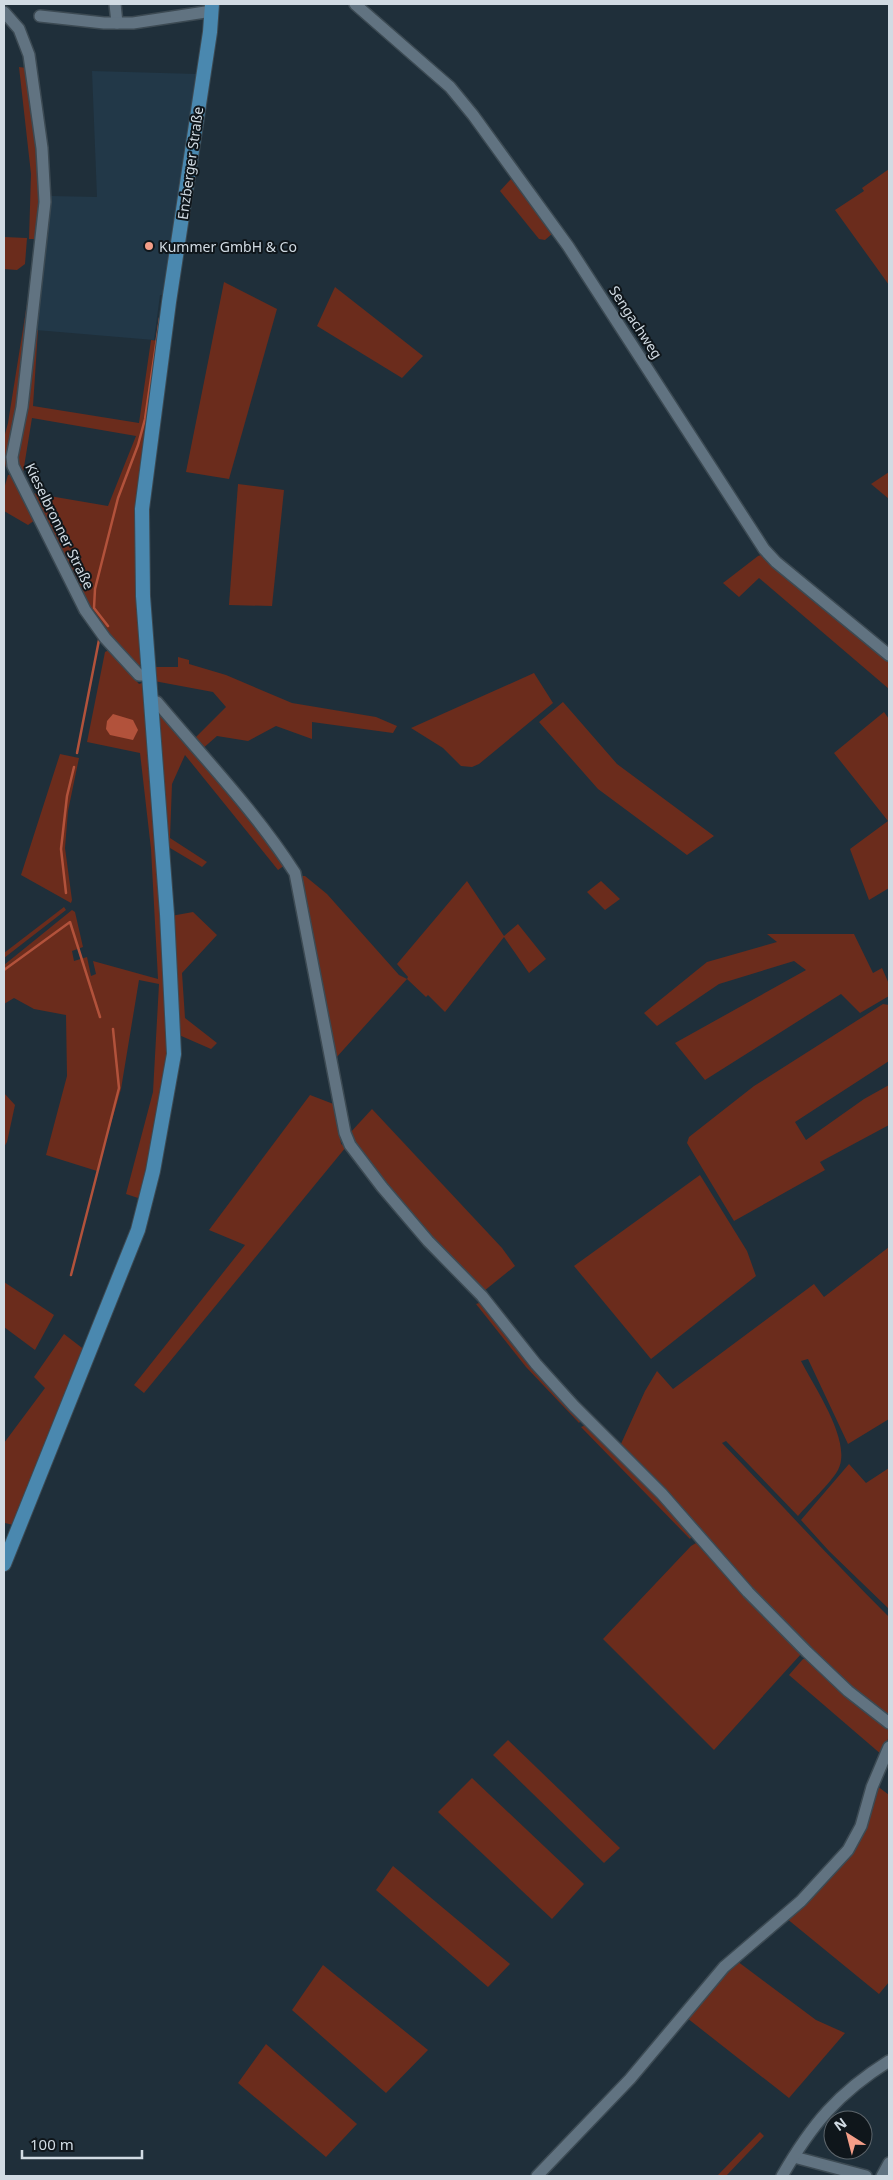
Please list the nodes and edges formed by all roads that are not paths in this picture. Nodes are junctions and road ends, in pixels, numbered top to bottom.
1 (115, 4) edge
2 (356, 4) edge
3 (212, 7) edge
4 (4, 12) edge
5 (40, 16) dead end
6 (117, 23) junction
7 (889, 655) edge
8 (148, 675) junction
9 (150, 700) junction
10 (4, 1564) edge
11 (889, 1723) edge
12 (889, 1747) edge
13 (889, 2061) edge
14 (794, 2157) junction
15 (889, 2163) edge
16 (537, 2176) edge
17 (782, 2176) edge
18 (866, 2176) edge
19 (882, 2176) edge

1 - 6 street
2 - 7 street, Sengachweg
3 - 6 street
3 - 8 main road, Enzberger Straße
4 - 8 street, Kieselbronner Straße
5 - 6 street
8 - 9 main road, Enzberger Straße
9 - 10 main road, Enzberger Straße
9 - 11 street
12 - 16 street
13 - 14 street
14 - 17 street
14 - 18 street
15 - 19 street

